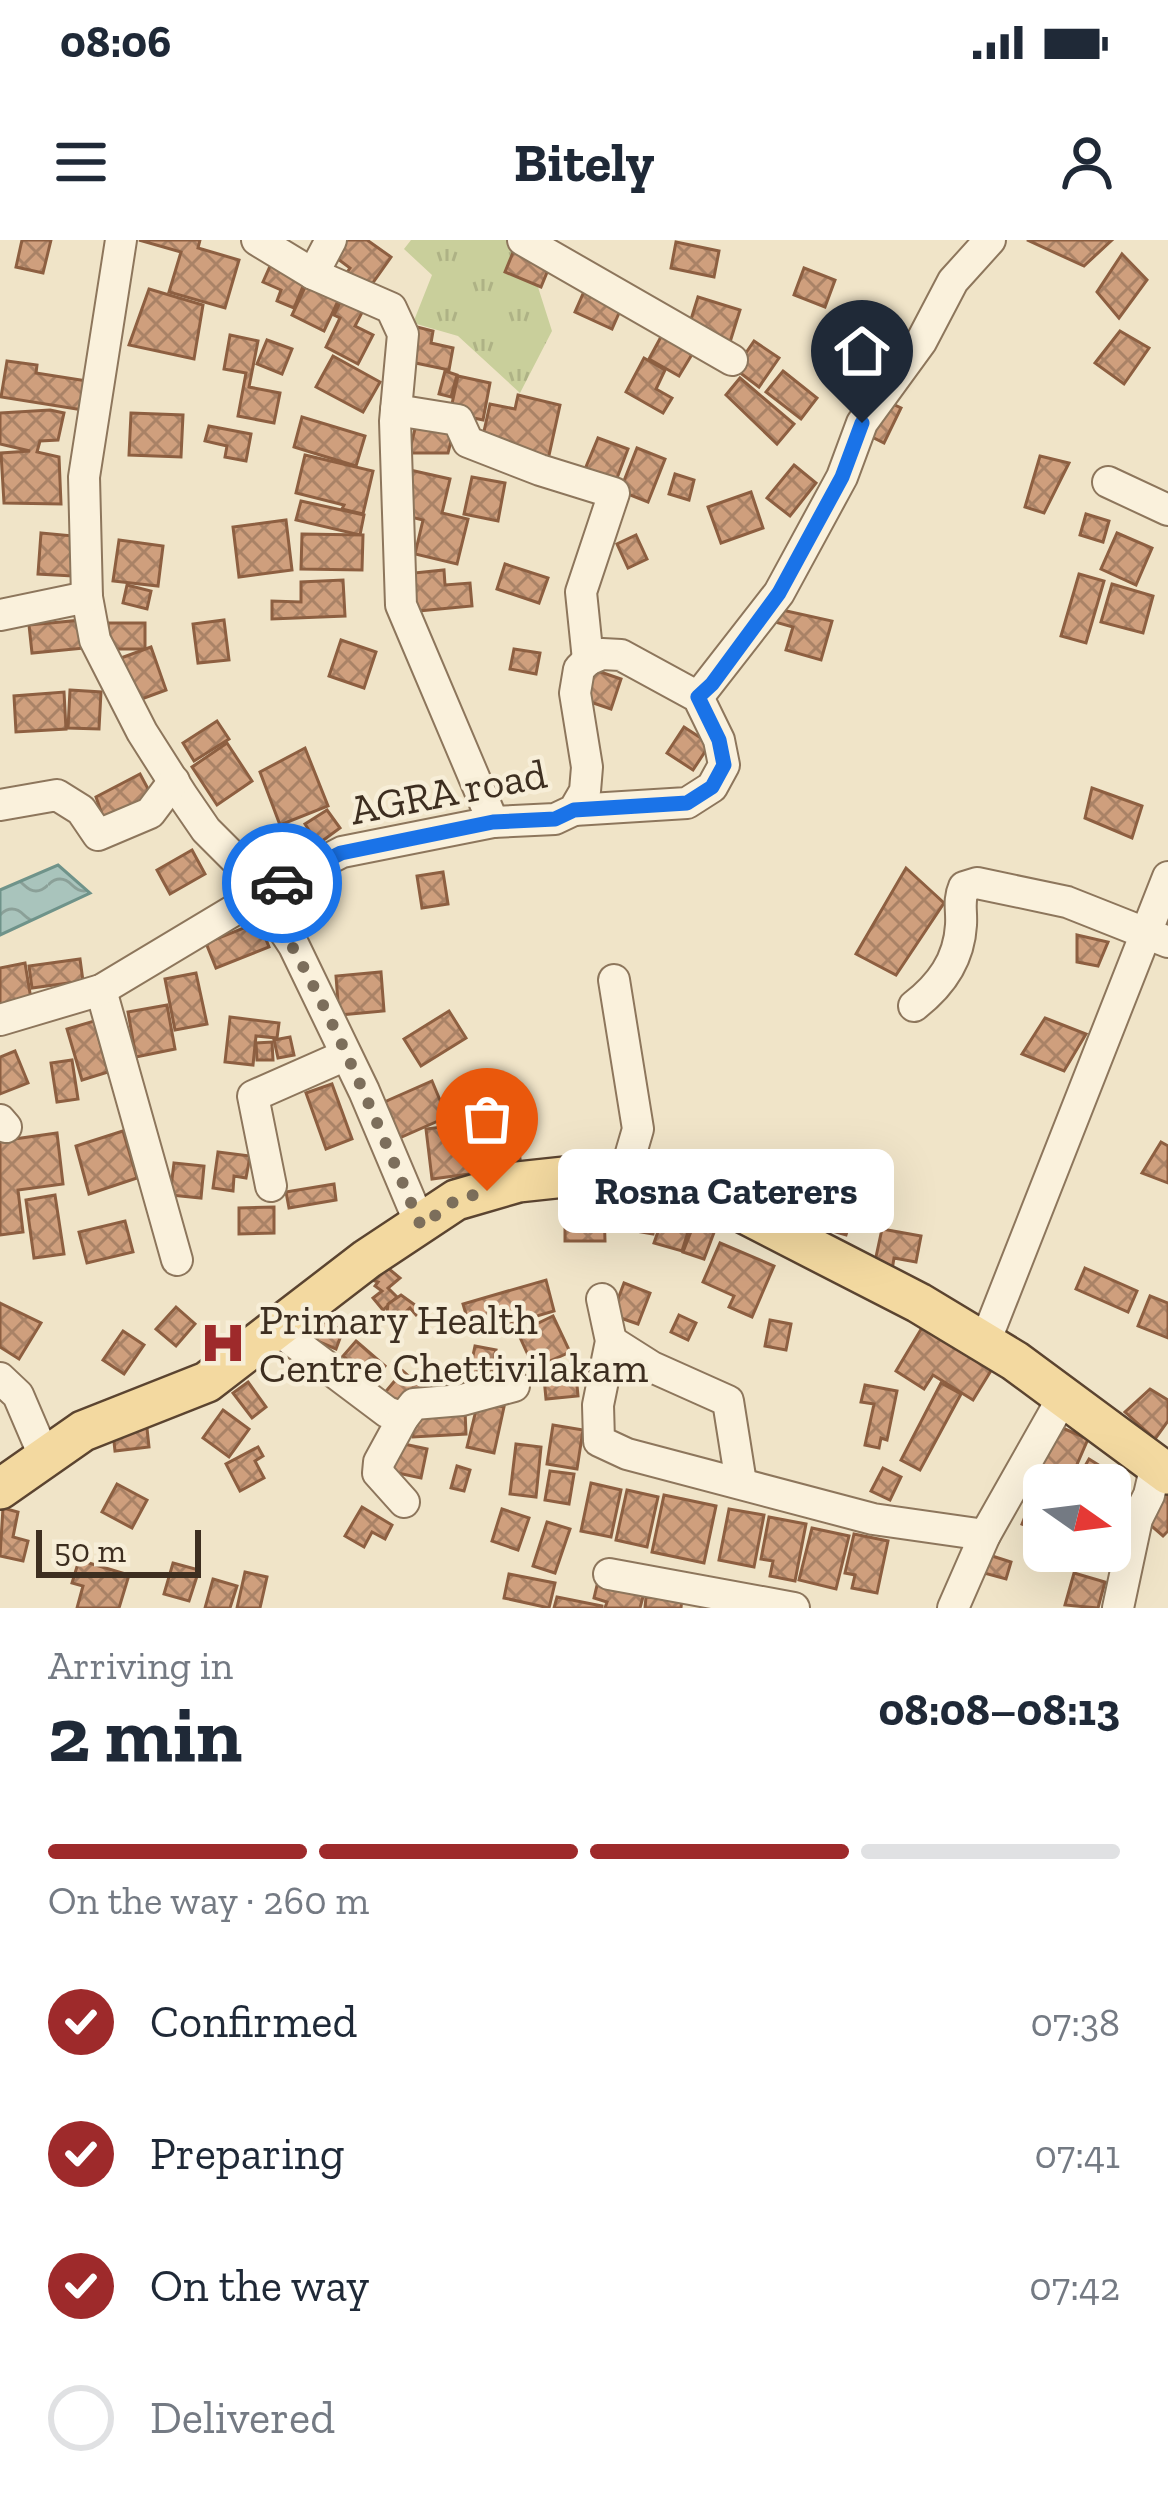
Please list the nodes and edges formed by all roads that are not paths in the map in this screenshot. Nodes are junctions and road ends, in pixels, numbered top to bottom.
1 (121, 240) edge
2 (257, 240) edge
3 (331, 240) edge
4 (524, 240) edge
5 (989, 240) edge
6 (313, 274) junction
7 (732, 360) dead end
8 (396, 410) junction
9 (1108, 482) dead end
10 (1168, 510) edge
11 (87, 597) junction
12 (0, 615) edge
13 (588, 660) junction
14 (698, 697) junction
15 (174, 781) junction
16 (0, 805) edge
17 (574, 810) junction
18 (493, 822) junction
19 (1168, 878) edge
20 (261, 894) junction
21 (1157, 937) edge
22 (614, 980) dead end
23 (101, 990) junction
24 (914, 1006) dead end
25 (0, 1020) edge
26 (346, 1055) junction
27 (624, 1177) junction
28 (272, 1186) dead end
29 (421, 1226) junction
30 (177, 1260) dead end
31 (602, 1299) dead end
32 (278, 1330) junction
33 (610, 1341) junction
34 (985, 1342) junction
35 (0, 1378) edge
36 (514, 1386) dead end
37 (1062, 1399) junction
38 (403, 1418) junction
39 (45, 1458) junction
40 (1162, 1469) edge
41 (741, 1483) junction
42 (0, 1489) edge
43 (404, 1502) dead end
44 (985, 1535) junction
45 (609, 1574) dead end
46 (794, 1608) edge
47 (953, 1608) edge
48 (1118, 1608) edge

1 - 11 street
2 - 6 street
3 - 6 street
4 - 7 street
5 - 14 street
6 - 8 street
8 - 13 street, AGRA road
8 - 18 street
9 - 10 street
11 - 12 street
11 - 15 street
13 - 14 street
13 - 17 street, AGRA road
14 - 17 street
15 - 16 street
15 - 20 street
17 - 18 street, AGRA road
18 - 20 street, AGRA road
19 - 21 street
20 - 23 street, AGRA road
20 - 26 street
21 - 24 street
21 - 34 street
22 - 27 street
23 - 25 street, AGRA road
23 - 30 street
26 - 28 street
26 - 29 street
27 - 29 main road
27 - 34 main road
29 - 32 main road
31 - 33 street
32 - 38 street
32 - 39 main road
33 - 41 street
33 - 41 street
34 - 37 main road
35 - 39 street
36 - 38 street
37 - 40 main road
37 - 44 street
38 - 43 street
39 - 42 main road
40 - 48 street
41 - 44 street
44 - 47 street
45 - 46 street

